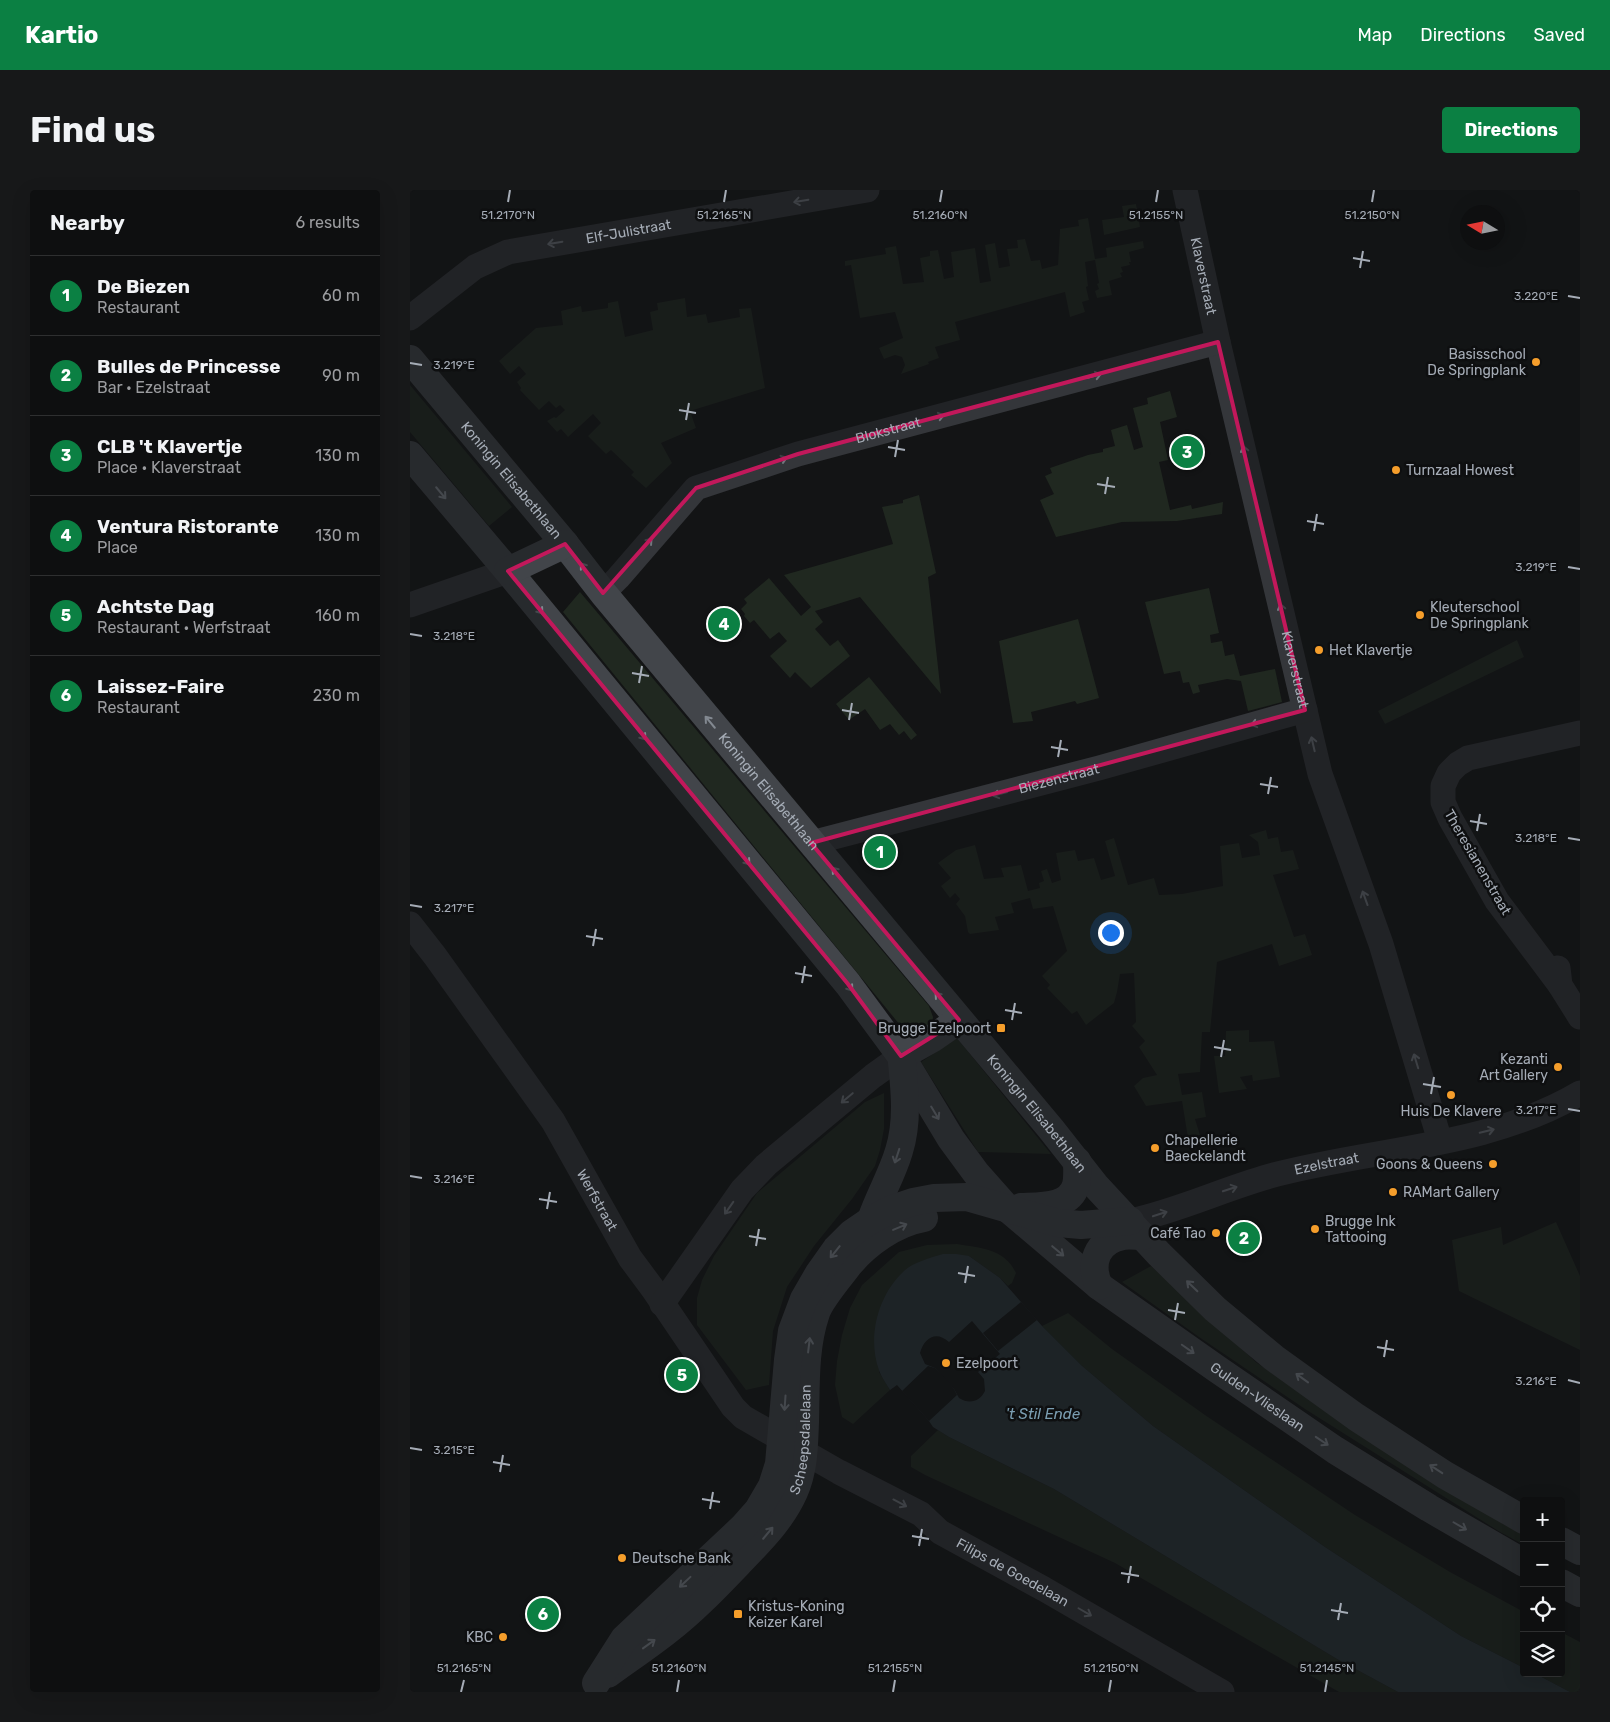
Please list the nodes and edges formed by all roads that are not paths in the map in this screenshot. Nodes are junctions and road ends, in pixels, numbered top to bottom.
1 (867, 190) edge
2 (1185, 190) edge
3 (410, 318) edge
4 (1218, 342) junction
5 (410, 359) edge
6 (410, 456) edge
7 (565, 544) junction
8 (508, 571) junction
9 (602, 593) junction
10 (410, 605) edge
11 (1305, 710) junction
12 (1580, 733) edge
13 (812, 843) junction
14 (410, 924) edge
15 (1556, 954) dead end
16 (1560, 986) junction
17 (1580, 1017) edge
18 (958, 1020) junction
19 (901, 1056) junction
20 (1580, 1093) edge
21 (1440, 1142) junction
22 (1077, 1161) junction
23 (1008, 1208) junction
24 (871, 1220) junction
25 (1136, 1229) junction
26 (1100, 1286) junction
27 (662, 1304) junction
28 (793, 1446) junction
29 (1520, 1518) edge
30 (1565, 1542) edge
31 (1580, 1550) edge
32 (1520, 1561) edge
33 (1565, 1585) edge
34 (1580, 1593) edge
35 (595, 1689) edge
36 (1222, 1692) edge

1 -> 3 street, Elf-Julistraat
2 - 4 street, Klaverstraat
9 -> 4 street, Blokstraat
11 -> 4 street, Klaverstraat
5 - 7 main road, Koningin Elisabethlaan
6 -> 8 main road
7 - 8 main road
9 -> 7 main road, Koningin Elisabethlaan
8 - 10 street
8 -> 19 main road
13 -> 9 main road, Koningin Elisabethlaan
11 -> 13 street, Biezenstraat
21 -> 11 street, Klaverstraat
12 - 16 street, Theresianenstraat
18 -> 13 main road, Koningin Elisabethlaan
14 - 27 street, Werfstraat
15 - 16 street, Theresianenstraat
16 - 17 street, Theresianenstraat
18 - 19 main road
18 - 22 main road, Koningin Elisabethlaan
19 -> 23 main road
19 -> 24 main road
19 -> 27 street
21 -> 20 street, Ezelstraat
25 -> 21 street, Ezelstraat
22 - 23 main road
22 - 25 main road, Koningin Elisabethlaan
23 - 24 main road, Scheepsdalelaan
23 - 25 main road, Scheepsdalelaan
23 -> 26 main road, Gulden-Vlieslaan
28 -> 23 main road, Scheepsdalelaan
24 -> 28 main road, Scheepsdalelaan
25 - 26 main road
29 -> 25 main road
26 -> 32 main road, Gulden-Vlieslaan
27 - 28 street, Werfstraat
28 - 35 main road, Scheepsdalelaan
28 -> 36 street, Filips de Goedelaan
30 - 31 main road
33 - 34 main road

